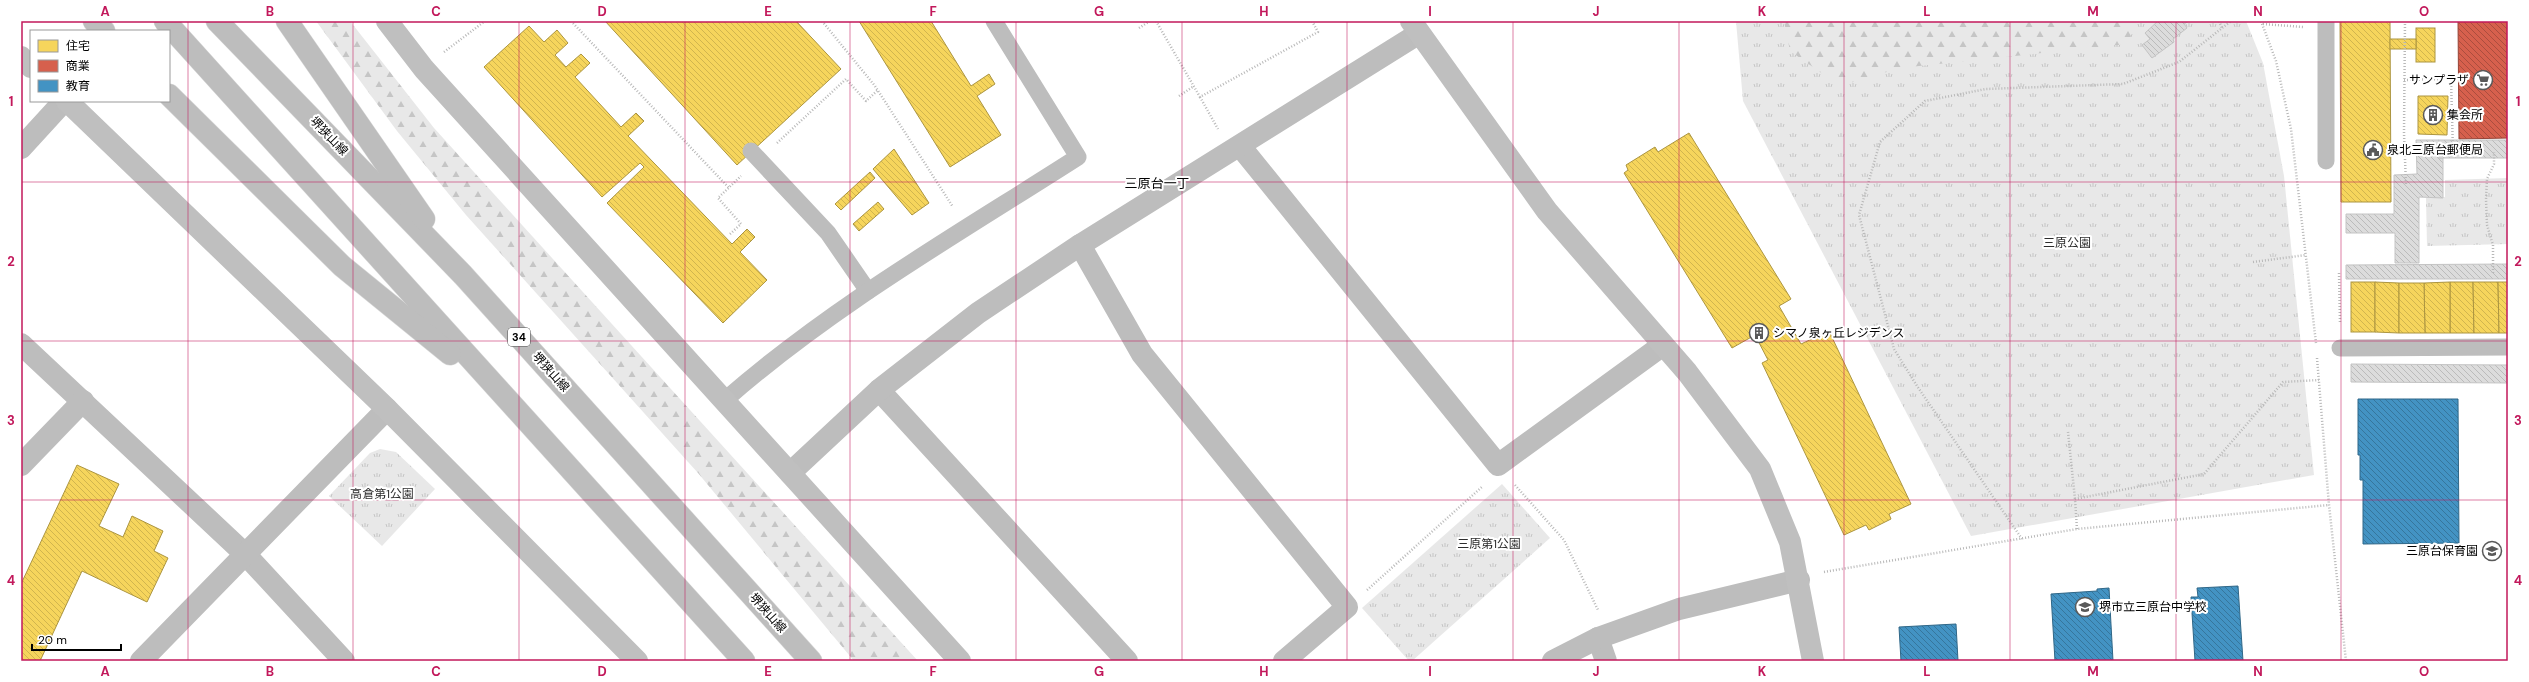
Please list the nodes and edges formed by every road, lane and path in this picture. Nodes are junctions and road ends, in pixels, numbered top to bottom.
1 (94, 21) edge
2 (165, 21) edge
3 (217, 21) edge
4 (286, 21) edge
5 (387, 21) edge
6 (485, 21) edge
7 (571, 21) edge
8 (822, 21) edge
9 (994, 21) edge
10 (1150, 21) edge
11 (1156, 21) edge
12 (1312, 21) edge
13 (2219, 21) edge
14 (2231, 21) edge
15 (2261, 21) edge
16 (2326, 21) edge
17 (2405, 21) edge
18 (2263, 24) junction
19 (2293, 26) dead end
20 (1139, 28) dead end
21 (1414, 28) edge
22 (2222, 28) junction
23 (103, 30) edge
24 (21, 57) edge
25 (30, 66) edge
26 (424, 69) junction
27 (2404, 80) junction
28 (1194, 86) junction
29 (878, 90) junction
30 (170, 96) edge
31 (1179, 96) dead end
32 (1200, 97) junction
33 (65, 102) edge
34 (67, 102) edge
35 (1221, 134) dead end
36 (1240, 146) junction
37 (21, 148) edge
38 (2453, 152) dead end
39 (2494, 152) dead end
40 (755, 156) joint
41 (2326, 160) dead end
42 (744, 174) dead end
43 (2406, 185) dead end
44 (729, 188) junction
45 (966, 229) junction
46 (730, 234) dead end
47 (1080, 245) junction
48 (2306, 255) junction
49 (2253, 262) dead end
50 (2339, 273) dead end
51 (2493, 273) dead end
52 (464, 275) junction
53 (868, 291) junction
54 (21, 344) edge
55 (1663, 345) junction
56 (2508, 347) edge
57 (2340, 348) junction
58 (2317, 354) junction
59 (2319, 380) junction
60 (879, 390) junction
61 (504, 397) junction
62 (725, 400) junction
63 (83, 401) junction
64 (387, 410) junction
65 (2068, 432) dead end
66 (21, 465) edge
67 (1498, 465) junction
68 (790, 473) junction
69 (2075, 499) junction
70 (2328, 505) junction
71 (2077, 529) junction
72 (2022, 539) junction
73 (246, 555) junction
74 (1799, 580) junction
75 (1347, 607) junction
76 (1604, 636) junction
77 (141, 661) edge
78 (344, 661) edge
79 (636, 661) edge
80 (744, 661) edge
81 (811, 661) edge
82 (960, 661) edge
83 (1127, 661) edge
84 (1284, 661) edge
85 (1554, 661) edge
86 (1606, 661) edge
87 (1813, 661) edge
88 (2346, 661) edge

1 - 23 street
2 - 61 street
3 - 52 street, 堺狭山線 / 34
4 - 52 street
5 - 26 street
6 - 26 path
7 - 44 path
8 - 29 path
9 - 45 lane
10 - 20 path
11 - 28 path
12 - 32 path
13 - 22 path
14 - 22 path
15 - 18 path
16 - 41 lane
17 - 27 path
18 - 19 path
18 - 48 path
21 - 36 street
21 - 55 street
22 - 72 path
24 - 25 street
26 - 62 street
27 - 38 path
27 - 43 path
28 - 31 path
28 - 32 path
29 - 40 path
29 - 45 path
30 - 61 street
32 - 35 path
33 - 37 street
34 - 64 street
36 - 47 street
36 - 67 street
39 - 51 path
40 - 53 lane
42 - 44 path
44 - 46 path
45 - 53 lane
47 - 60 street
47 - 75 street
48 - 49 path
48 - 58 path
50 - 57 path
52 - 81 street, 堺狭山線 / 34
53 - 62 lane
54 - 63 street
55 - 67 street
55 - 74 street
56 - 57 lane
57 - 58 path
58 - 59 path
59 - 69 path
59 - 70 path
60 - 68 street
60 - 83 street
61 - 80 street
62 - 68 street
63 - 66 street
63 - 73 street
64 - 73 street
64 - 79 street
65 - 69 path
67 - 75 path
67 - 76 path
68 - 82 street
69 - 71 path
70 - 71 path
70 - 88 path
71 - 72 path
72 - 74 path
73 - 77 street
73 - 78 street
74 - 76 street
74 - 87 street
75 - 84 street
76 - 85 street
76 - 86 street

